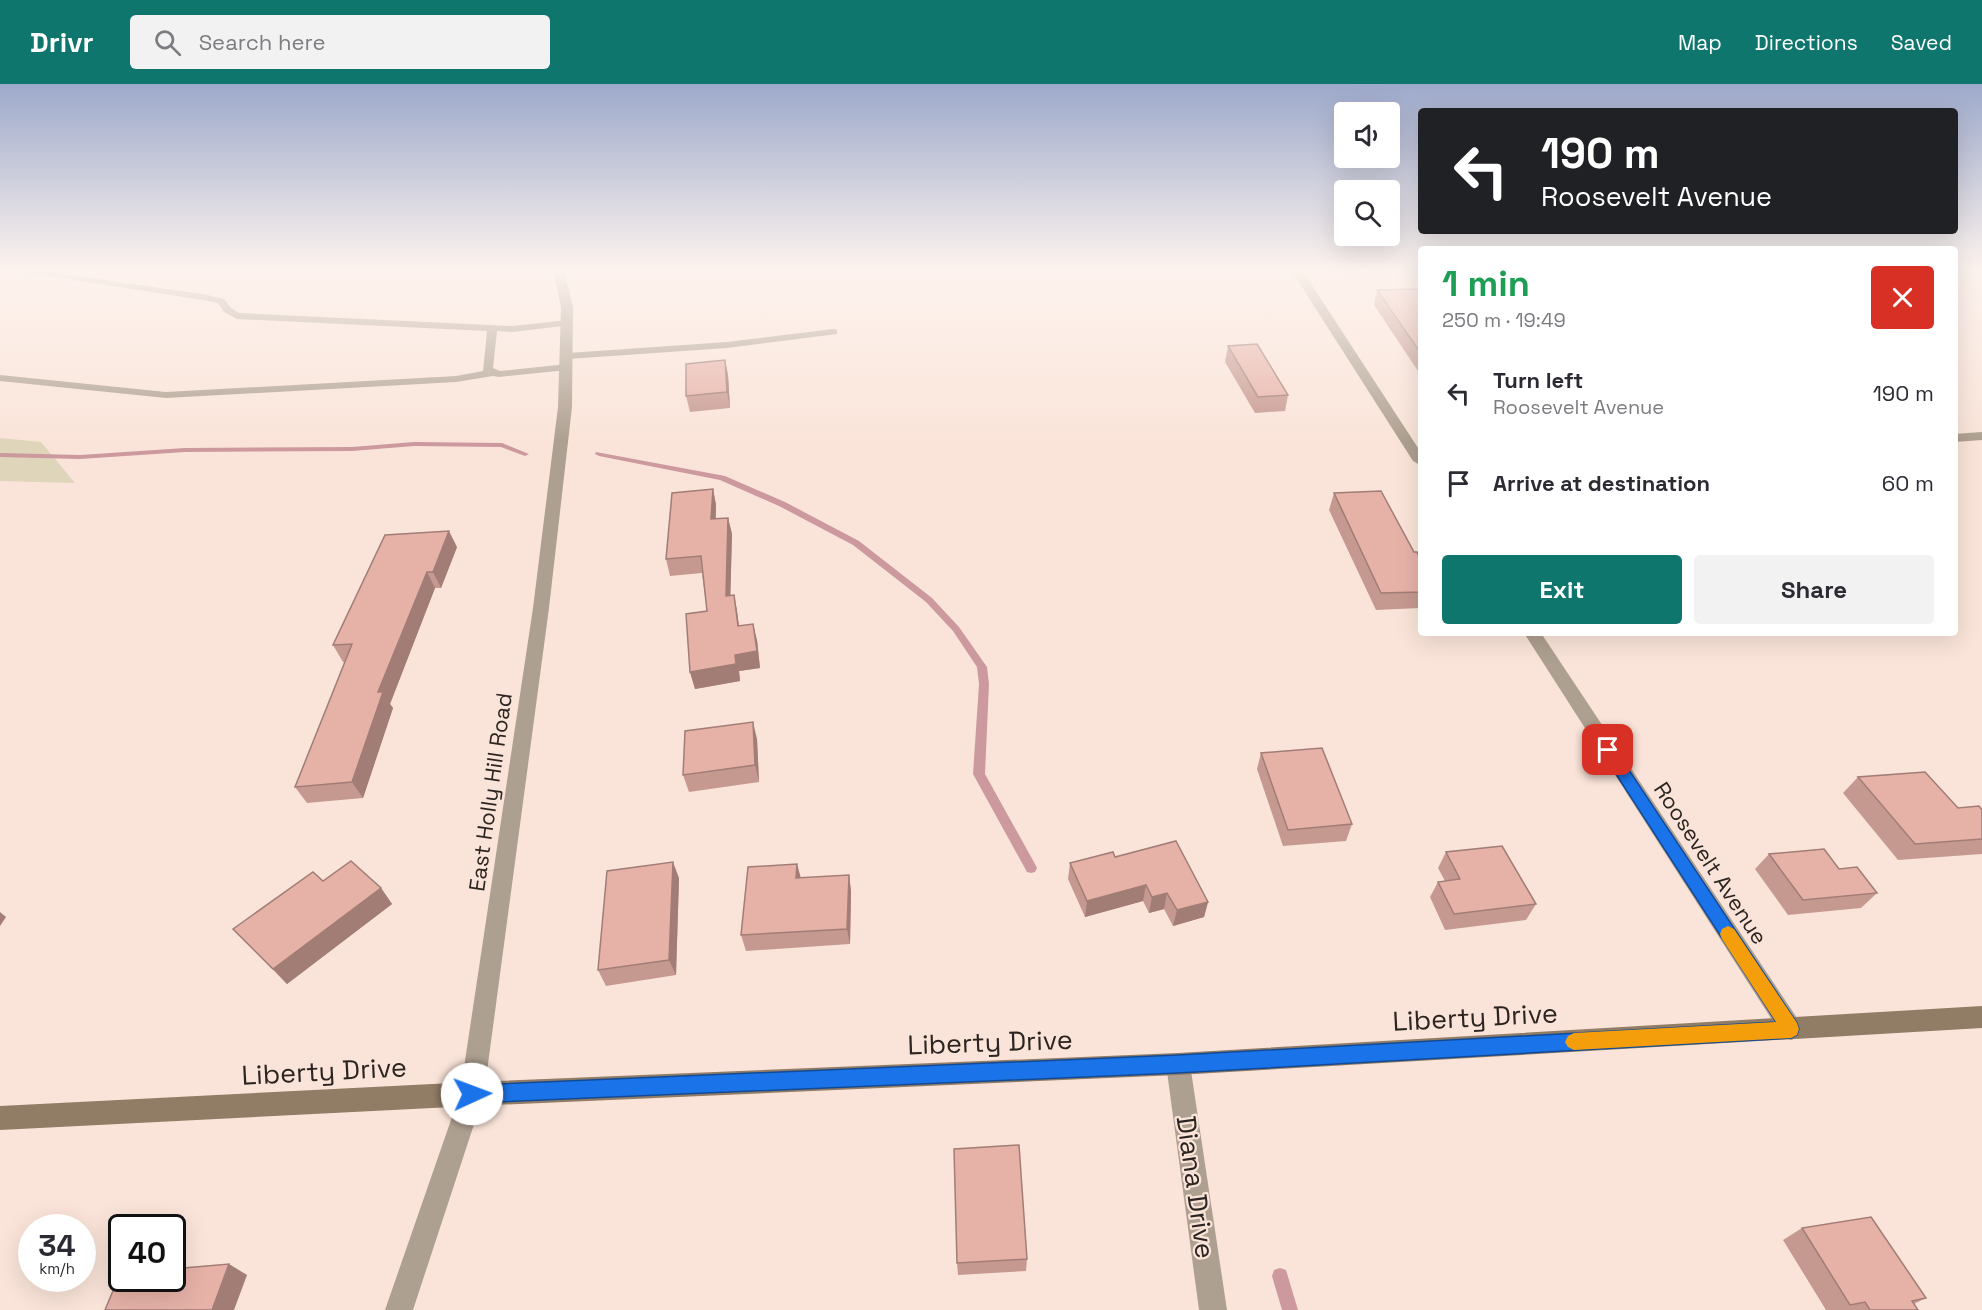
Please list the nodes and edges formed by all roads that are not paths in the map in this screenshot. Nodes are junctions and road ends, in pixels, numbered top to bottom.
1 (492, 327) edge
2 (494, 327) edge
3 (529, 327) edge
4 (568, 327) edge
5 (1333, 327) edge
6 (834, 332) dead end
7 (567, 361) junction
8 (495, 372) junction
9 (0, 378) edge
10 (1982, 436) edge
11 (1958, 438) edge
12 (1418, 458) edge
13 (1534, 636) edge
14 (1982, 1017) edge
15 (1791, 1029) junction
16 (1178, 1064) junction
17 (472, 1094) junction
18 (0, 1118) edge
19 (399, 1310) edge
20 (1213, 1310) edge

1 - 8 lane
2 - 3 lane
4 - 7 street, East Holly Hill Road
5 - 12 street
6 - 7 lane
7 - 8 lane
7 - 17 street, East Holly Hill Road
8 - 9 lane
10 - 11 street
13 - 15 street, Roosevelt Avenue
14 - 15 street, Liberty Drive
15 - 16 street, Liberty Drive
16 - 17 street, Liberty Drive
16 - 20 street, Diana Drive
17 - 18 street, Liberty Drive
17 - 19 street, East Holly Hill Road

